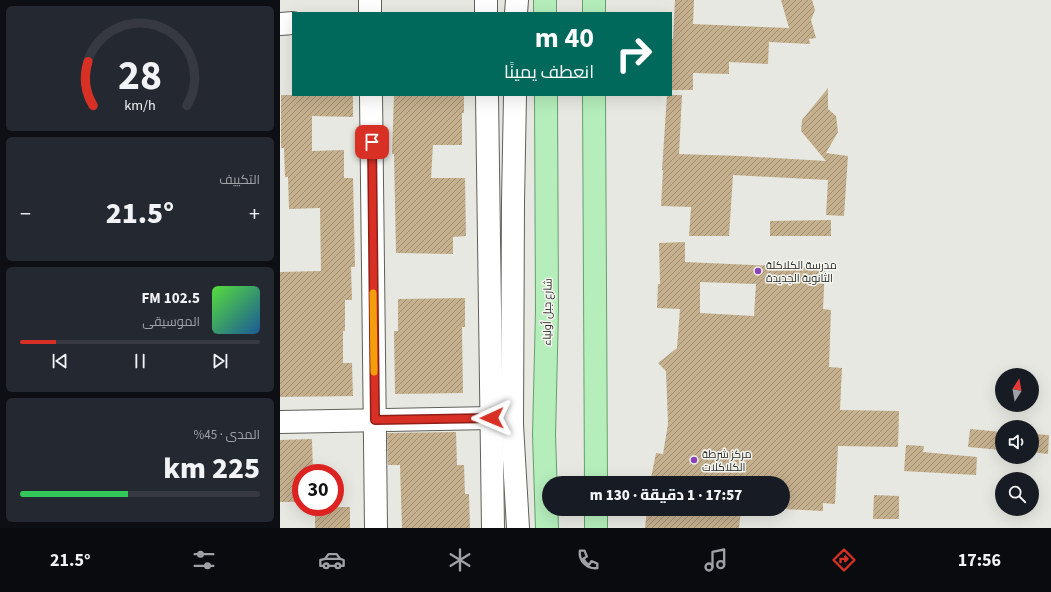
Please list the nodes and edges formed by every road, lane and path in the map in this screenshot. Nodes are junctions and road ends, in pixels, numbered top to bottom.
1 (370, 0) edge
2 (486, 0) edge
3 (517, 0) edge
4 (545, 0) edge
5 (594, 0) edge
6 (370, 12) edge
7 (486, 12) edge
8 (516, 12) edge
9 (545, 12) edge
10 (594, 12) edge
11 (280, 24) edge
12 (292, 24) edge
13 (371, 96) edge
14 (487, 96) edge
15 (515, 96) edge
16 (546, 96) edge
17 (594, 96) edge
18 (492, 418) junction
19 (375, 420) junction
20 (280, 422) edge
21 (596, 476) edge
22 (596, 516) edge
23 (376, 528) edge
24 (493, 528) edge
25 (518, 528) edge
26 (547, 528) edge
27 (596, 528) edge

1 - 6 street
2 - 7 street
3 - 8 street
4 - 9 main road
5 - 10 main road
11 - 12 street
13 - 19 street
14 - 18 street
15 - 25 street
16 - 26 main road, شارع جبل أولياء
17 - 21 main road
18 - 19 street
18 - 24 street
19 - 20 street
19 - 23 street
22 - 27 main road

